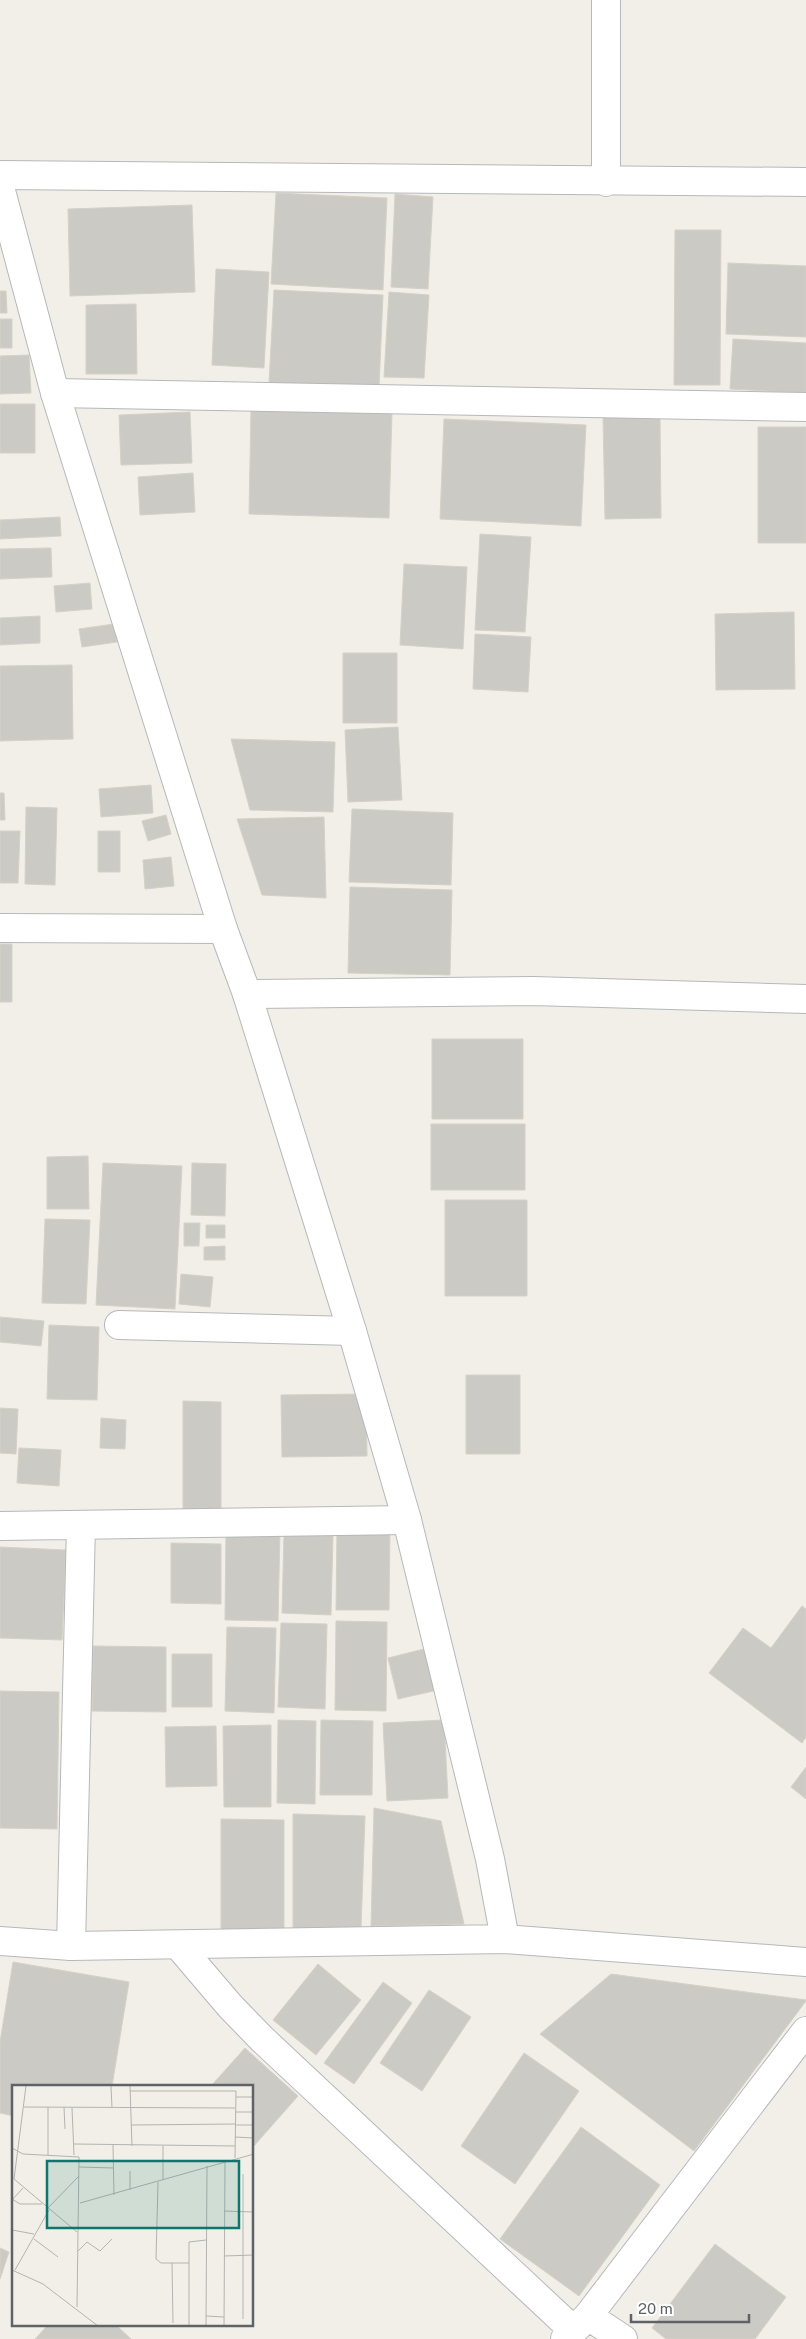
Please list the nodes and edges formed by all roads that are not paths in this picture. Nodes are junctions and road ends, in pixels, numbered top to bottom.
1 (606, 0) edge
2 (0, 175) edge
3 (606, 182) junction
4 (806, 182) edge
5 (0, 187) edge
6 (55, 393) junction
7 (806, 407) edge
8 (0, 928) edge
9 (223, 928) junction
10 (247, 994) junction
11 (806, 998) edge
12 (120, 1326) dead end
13 (352, 1331) junction
14 (407, 1520) junction
15 (81, 1525) junction
16 (0, 1526) edge
17 (505, 1939) junction
18 (0, 1941) edge
19 (178, 1945) junction
20 (72, 1946) junction
21 (806, 1962) edge
22 (806, 2031) edge
23 (575, 2328) edge
24 (623, 2339) edge

1 - 3 street
2 - 3 street
3 - 4 street
5 - 6 street
6 - 7 street
6 - 9 street
8 - 9 street
9 - 10 street
10 - 11 street
10 - 13 street
12 - 13 street
13 - 14 street
14 - 15 street
14 - 17 street
15 - 16 street
15 - 20 street
17 - 19 street
17 - 21 street
18 - 20 street
19 - 20 street
19 - 23 street
22 - 23 street
23 - 24 street

